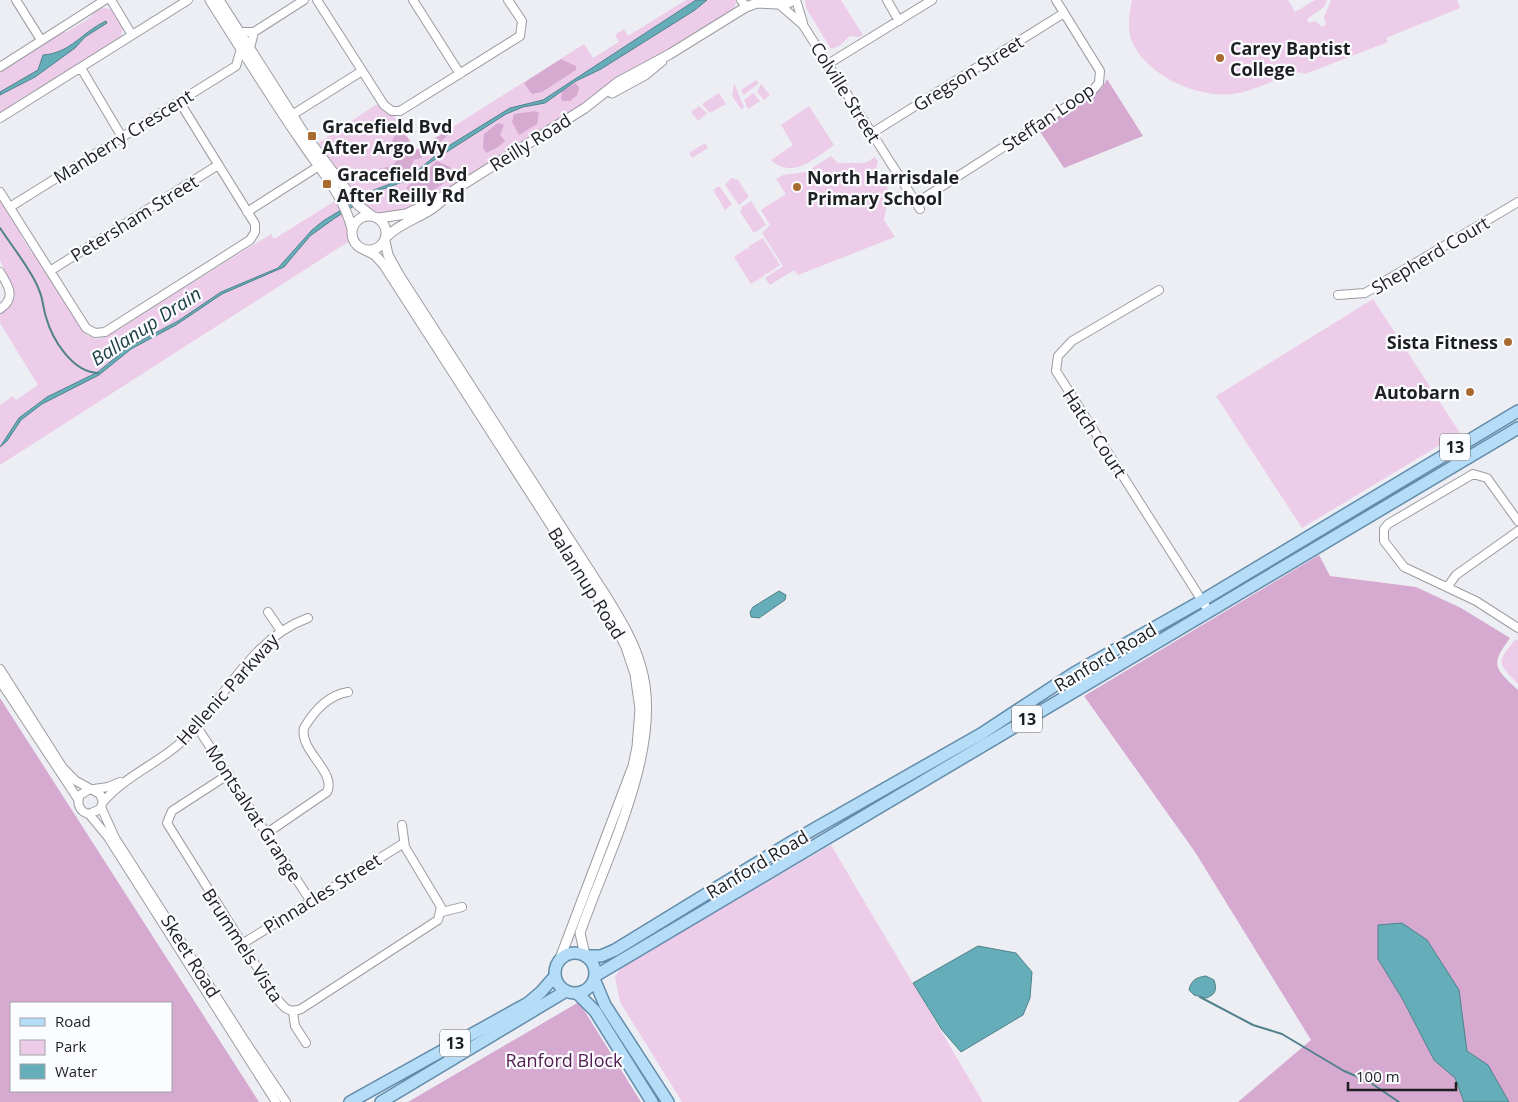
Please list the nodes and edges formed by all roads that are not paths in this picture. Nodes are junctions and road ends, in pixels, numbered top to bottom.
1 (105, 0) edge
2 (111, 0) edge
3 (188, 0) edge
4 (210, 0) edge
5 (219, 0) edge
6 (304, 0) edge
7 (317, 0) edge
8 (413, 0) edge
9 (508, 0) edge
10 (795, 0) edge
11 (887, 0) edge
12 (932, 0) edge
13 (1056, 0) edge
14 (19, 1) edge
15 (759, 2) edge
16 (777, 3) edge
17 (743, 4) edge
18 (1064, 13) junction
19 (899, 21) junction
20 (803, 25) junction
21 (239, 32) junction
22 (254, 32) junction
23 (132, 35) junction
24 (42, 40) junction
25 (246, 48) junction
26 (828, 64) junction
27 (236, 66) junction
28 (0, 67) edge
29 (80, 68) junction
30 (253, 68) junction
31 (362, 71) junction
32 (460, 74) junction
33 (179, 101) junction
34 (292, 115) junction
35 (0, 118) edge
36 (872, 133) junction
37 (122, 137) junction
38 (218, 165) junction
39 (319, 166) junction
40 (0, 192) edge
41 (448, 194) junction
42 (1518, 202) edge
43 (918, 206) joint
44 (10, 207) junction
45 (248, 212) junction
46 (376, 217) junction
47 (352, 229) junction
48 (385, 239) junction
49 (363, 249) junction
50 (50, 271) junction
51 (0, 272) edge
52 (1159, 290) dead end
53 (1338, 295) dead end
54 (0, 308) edge
55 (1518, 410) edge
56 (1518, 428) edge
57 (1518, 522) edge
58 (1518, 531) edge
59 (595, 585) junction
60 (1448, 586) junction
61 (1205, 605) junction
62 (268, 612) dead end
63 (308, 618) dead end
64 (1517, 627) edge
65 (281, 630) junction
66 (0, 669) edge
67 (0, 680) edge
68 (348, 692) dead end
69 (197, 726) junction
70 (229, 774) junction
71 (124, 781) junction
72 (92, 789) junction
73 (78, 799) junction
74 (102, 805) junction
75 (89, 814) junction
76 (402, 825) dead end
77 (267, 833) junction
78 (404, 843) junction
79 (310, 900) junction
80 (462, 907) dead end
81 (442, 912) junction
82 (242, 944) junction
83 (585, 956) junction
84 (559, 961) junction
85 (555, 976) junction
86 (594, 977) junction
87 (572, 992) junction
88 (293, 1012) junction
89 (306, 1043) dead end
90 (276, 1102) edge
91 (286, 1102) edge
92 (350, 1102) edge
93 (381, 1102) edge
94 (652, 1102) edge
95 (668, 1102) edge

1 - 24 street
2 - 23 street
3 - 23 street
4 - 25 street
5 - 21 street
6 - 22 street
7 - 31 street
8 - 32 street
9 - 32 street
10 - 16 street
10 - 20 street, Colville Street
11 - 19 street
12 - 19 street
13 - 18 street, Steffan Loop
14 - 24 street
15 - 16 street, Reilly Road
15 - 17 street, Reilly Road
16 - 20 street, Colville Street
17 - 41 street, Reilly Road
18 - 36 street, Gregson Street
18 - 43 street, Steffan Loop
19 - 26 street
20 - 26 street, Colville Street
21 - 22 street
21 - 25 street
22 - 25 street
23 - 29 street
24 - 28 street
25 - 27 street
25 - 30 street
25 - 34 street
26 - 36 street, Colville Street
27 - 30 street
27 - 33 street, Manberry Crescent
29 - 35 street
29 - 37 street
30 - 39 street
31 - 32 street
31 - 34 street
33 - 37 street, Manberry Crescent
33 - 38 street
34 - 46 street
36 - 43 street, Colville Street
37 - 44 street, Manberry Crescent
38 - 45 street
38 - 50 street, Petersham Street
39 - 45 street
39 - 47 street
40 - 44 street
41 - 46 street, Reilly Road
41 - 48 street, Reilly Road
42 - 53 street, Shepherd Court
44 - 50 street
45 - 50 street
46 - 47 street
46 - 48 street
47 - 49 street
48 - 49 street
48 - 59 street, Balannup Road
49 - 59 street, Balannup Road
51 - 54 street
52 - 61 street, Hatch Court
55 - 61 main road, Ranford Road / 13
56 - 61 main road, Ranford Road / 13
57 - 60 street
58 - 60 street
59 - 83 street, Balannup Road
59 - 84 street, Balannup Road
60 - 64 street
61 - 83 main road, Ranford Road / 13
61 - 86 main road, Ranford Road / 13
62 - 65 street
63 - 65 street, Hellenic Parkway
65 - 69 street, Hellenic Parkway
66 - 72 street
67 - 73 street
68 - 77 street
69 - 70 street, Montsalvat Grange
69 - 71 street, Hellenic Parkway
70 - 77 street, Montsalvat Grange
70 - 82 street, Brummels Vista
71 - 72 street, Hellenic Parkway
71 - 74 street, Hellenic Parkway
72 - 73 street
72 - 74 street
73 - 75 street
74 - 75 street
74 - 91 street, Skeet Road
75 - 90 street, Skeet Road
76 - 78 street
77 - 79 street, Montsalvat Grange
78 - 79 street, Pinnacles Street
78 - 81 street
79 - 82 street, Pinnacles Street
80 - 81 street
81 - 88 street, Brummels Vista
82 - 88 street, Brummels Vista
83 - 84 main road, 13
83 - 86 main road
84 - 85 main road, 13
85 - 87 main road
85 - 92 main road, 13
86 - 87 main road, 13
86 - 95 main road
87 - 93 main road, 13
87 - 94 main road
88 - 89 street

